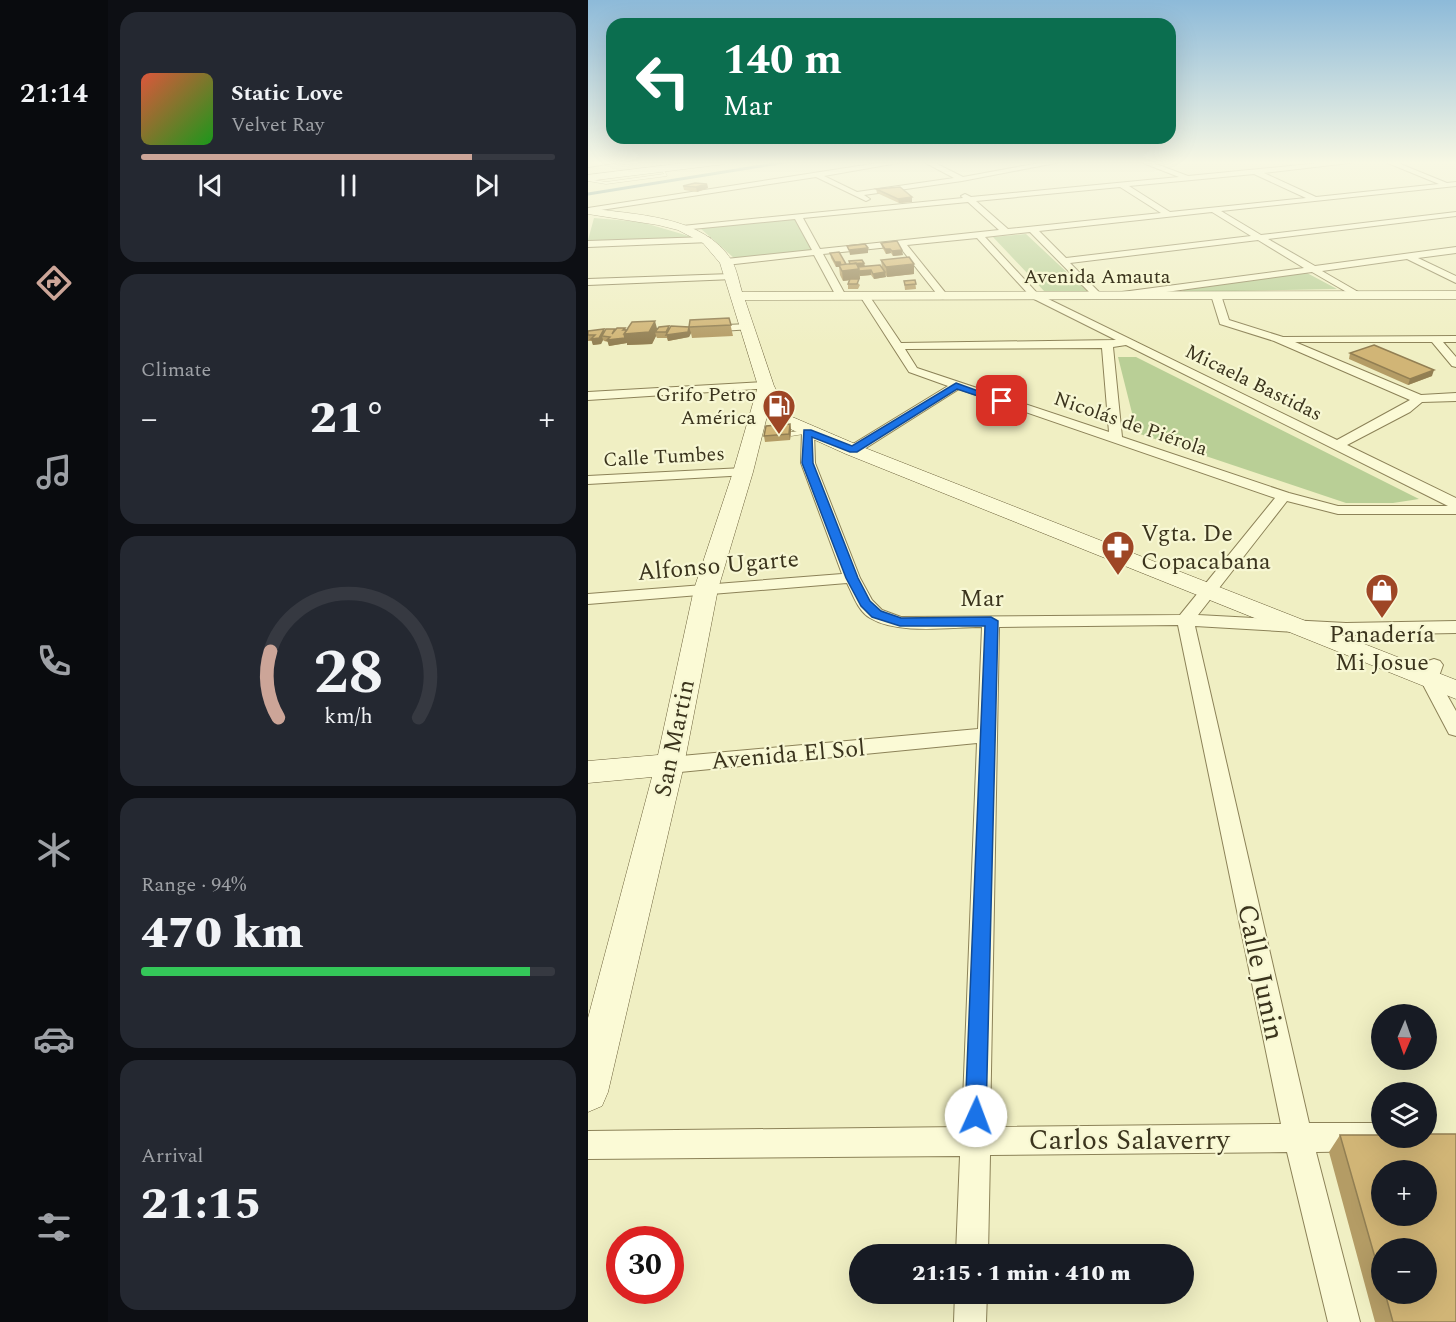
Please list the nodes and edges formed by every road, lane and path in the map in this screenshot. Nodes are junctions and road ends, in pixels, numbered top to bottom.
1 (661, 223) edge
2 (738, 223) edge
3 (801, 223) edge
4 (996, 223) edge
5 (1099, 223) edge
6 (1235, 223) edge
7 (1382, 223) edge
8 (682, 228) junction
9 (1033, 230) junction
10 (1006, 232) junction
11 (980, 235) junction
12 (1259, 237) junction
13 (706, 240) junction
14 (902, 243) junction
15 (588, 244) edge
16 (1456, 250) edge
17 (816, 252) junction
18 (1408, 256) junction
19 (1064, 261) junction
20 (726, 262) junction
21 (1312, 269) junction
22 (732, 277) junction
23 (1456, 280) edge
24 (593, 285) edge
25 (1097, 295) junction
26 (1118, 295) junction
27 (1216, 295) junction
28 (1357, 295) junction
29 (1456, 295) edge
30 (738, 296) junction
31 (841, 296) junction
32 (865, 296) junction
33 (943, 296) junction
34 (1035, 296) junction
35 (747, 327) junction
36 (690, 330) edge
37 (1278, 339) junction
38 (1435, 339) junction
39 (1456, 339) edge
40 (1127, 342) junction
41 (1107, 345) junction
42 (898, 346) junction
43 (1456, 364) edge
44 (766, 386) junction
45 (956, 386) junction
46 (588, 396) edge
47 (1456, 397) edge
48 (1419, 399) junction
49 (799, 433) junction
50 (1116, 438) junction
51 (861, 445) junction
52 (1338, 445) junction
53 (743, 472) junction
54 (588, 480) edge
55 (1284, 496) junction
56 (1456, 504) edge
57 (1456, 510) edge
58 (852, 578) junction
59 (1213, 585) junction
60 (706, 589) junction
61 (588, 599) edge
62 (1185, 620) junction
63 (991, 621) junction
64 (1288, 624) junction
65 (1456, 627) edge
66 (1346, 629) junction
67 (1440, 672) edge
68 (1456, 690) edge
69 (1456, 729) edge
70 (988, 735) junction
71 (670, 765) junction
72 (588, 772) edge
73 (592, 1058) edge
74 (588, 1092) edge
75 (1371, 1137) edge
76 (1298, 1138) junction
77 (975, 1140) junction
78 (588, 1144) edge
79 (972, 1244) edge
80 (971, 1304) edge
81 (970, 1322) edge
82 (1344, 1322) edge

1 - 8 main road
2 - 8 street
3 - 17 street
4 - 10 street
5 - 9 street
6 - 12 street
7 - 12 street
8 - 13 main road
9 - 10 street
9 - 19 street
10 - 11 street
11 - 14 street
11 - 34 street
12 - 19 street
12 - 21 street
13 - 15 street
13 - 20 main road
14 - 17 street
14 - 33 street
16 - 18 street
17 - 20 street
17 - 31 street
18 - 21 street
18 - 23 street
19 - 25 street
20 - 22 main road
21 - 26 street
21 - 28 street
22 - 24 street
22 - 30 main road
25 - 26 main road, Avenida Amauta
25 - 34 main road, Avenida Amauta
26 - 27 main road, Avenida Amauta
27 - 28 main road, Avenida Amauta
27 - 37 street
28 - 29 main road, Avenida Amauta
30 - 31 main road, Avenida Amauta
30 - 35 main road
31 - 32 main road, Avenida Amauta
32 - 33 main road, Avenida Amauta
32 - 42 street, Nicolás de Piérola
33 - 34 main road, Avenida Amauta
34 - 40 street, Micaela Bastidas
35 - 36 street
35 - 44 main road
37 - 38 street
37 - 48 street
38 - 39 street
38 - 43 street
40 - 41 street
40 - 52 street, Micaela Bastidas
41 - 42 street
41 - 50 street
42 - 45 street, Nicolás de Piérola
44 - 46 street
44 - 49 main road
44 - 51 main road
44 - 53 main road, San Martin
45 - 50 street, Nicolás de Piérola
45 - 51 street
47 - 48 street
48 - 52 street
49 - 51 main road
49 - 58 street, Mar
50 - 55 street, Nicolás de Piérola
51 - 59 main road
52 - 56 street, Micaela Bastidas
53 - 54 street, Calle Tumbes
53 - 60 main road, San Martin
55 - 57 street, Nicolás de Piérola
55 - 59 street
58 - 60 street, Alfonso Ugarte
58 - 63 street, Mar
59 - 62 street
59 - 64 main road
59 - 66 main road
60 - 61 street, Alfonso Ugarte
60 - 71 main road, San Martin
62 - 63 street, Mar
62 - 64 street, Mar
62 - 76 street, Calle Junin
63 - 70 street
64 - 66 street, Mar
64 - 67 main road
65 - 66 street, Mar
66 - 67 main road
67 - 68 main road
67 - 69 street
70 - 71 street, Avenida El Sol
70 - 77 street
71 - 72 main road, Avenida El Sol
71 - 73 main road, San Martin
73 - 74 main road, San Martin
75 - 76 street, Carlos Salaverry
76 - 77 street, Carlos Salaverry
76 - 82 street, Calle Junin
77 - 78 street, Carlos Salaverry
77 - 79 street
80 - 81 street

